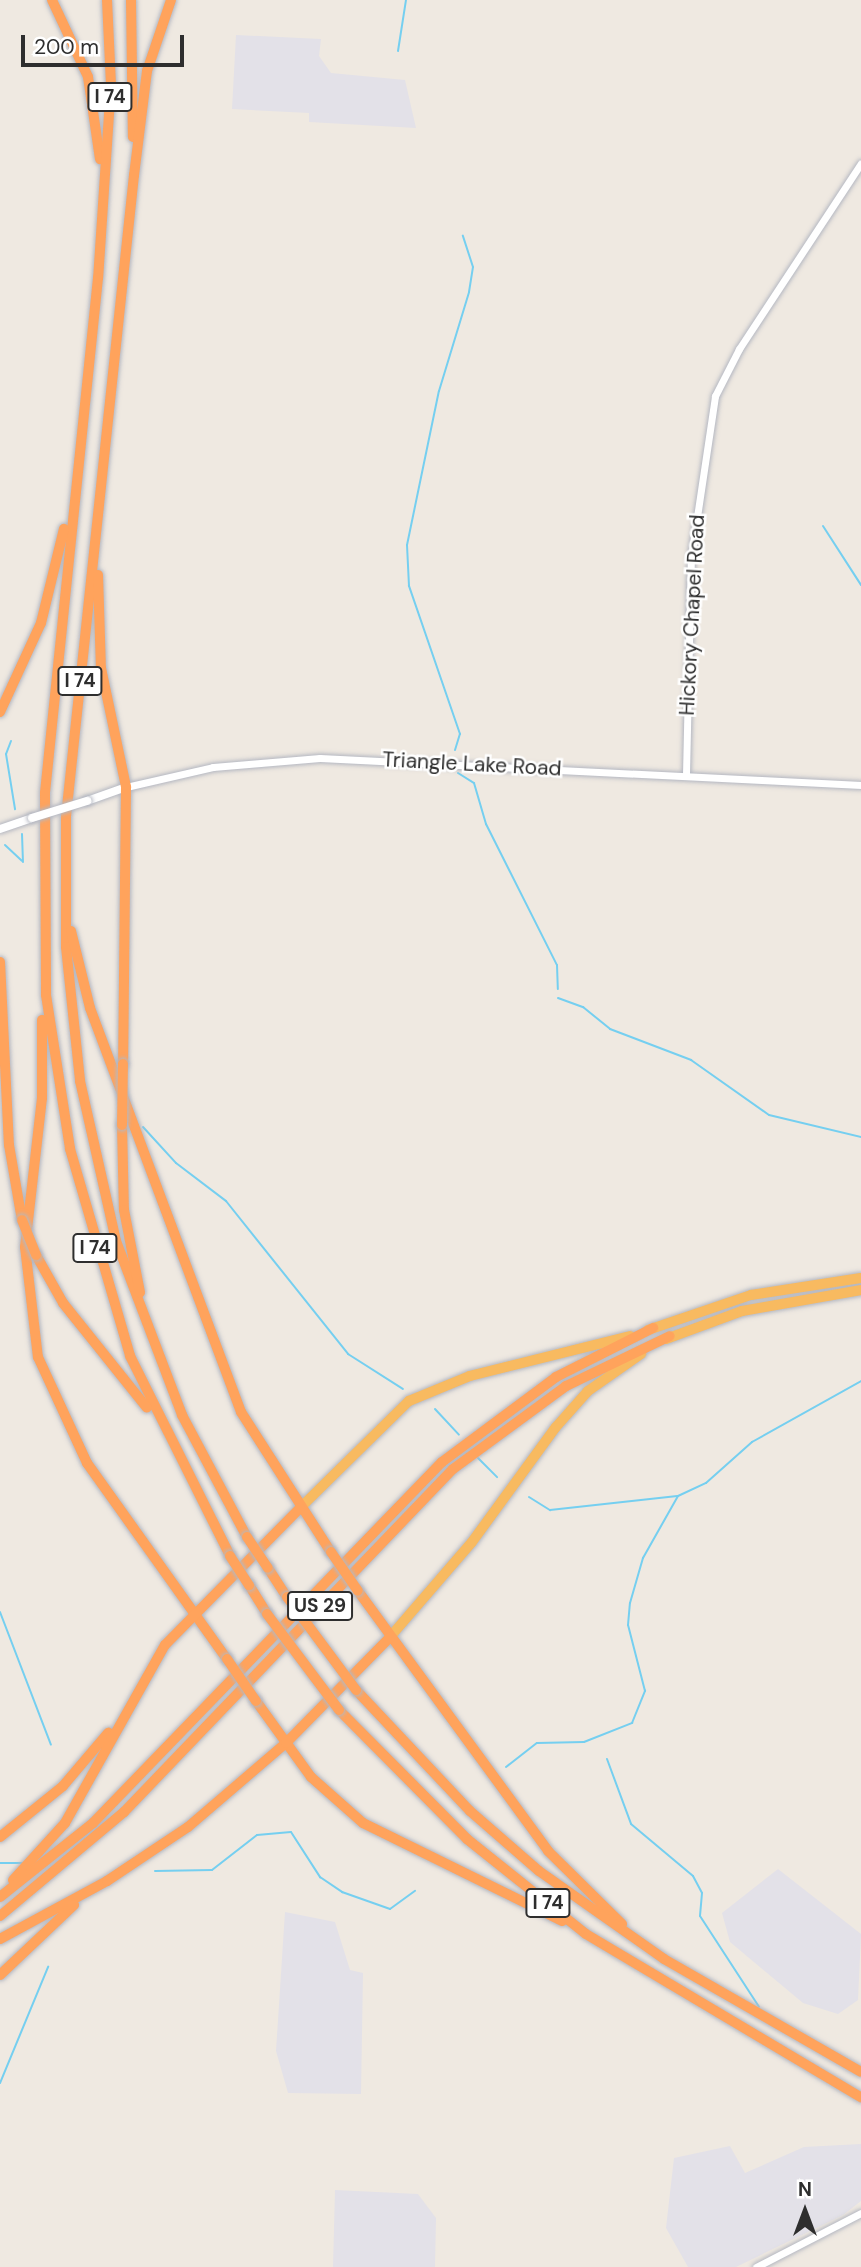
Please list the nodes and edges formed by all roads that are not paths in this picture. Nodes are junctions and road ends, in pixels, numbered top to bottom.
1 (52, 0) edge
2 (107, 0) edge
3 (131, 0) edge
4 (171, 0) edge
5 (861, 163) edge
6 (134, 175) junction
7 (104, 194) junction
8 (78, 465) junction
9 (99, 503) junction
10 (0, 712) edge
11 (686, 774) junction
12 (861, 786) edge
13 (126, 787) junction
14 (0, 829) edge
15 (64, 859) junction
16 (41, 916) junction
17 (0, 962) edge
18 (861, 1278) edge
19 (861, 1290) edge
20 (653, 1328) junction
21 (670, 1336) junction
22 (163, 1372) junction
23 (176, 1458) junction
24 (300, 1508) junction
25 (195, 1614) junction
26 (390, 1637) junction
27 (129, 1702) junction
28 (286, 1744) junction
29 (0, 1837) edge
30 (107, 1881) junction
31 (0, 1890) edge
32 (0, 1897) edge
33 (0, 1916) edge
34 (586, 1934) junction
35 (0, 1939) edge
36 (664, 1959) junction
37 (0, 1975) edge
38 (861, 2072) edge
39 (861, 2097) edge
40 (861, 2213) edge
41 (756, 2267) edge

1 - 7 highway
2 - 7 highway, I 74
3 - 6 highway, I 74
4 - 6 highway
5 - 11 street, Hickory Chapel Road
6 - 9 highway, I 74
7 - 8 highway, I 74
8 - 10 highway
8 - 16 highway, I 74
9 - 13 highway
9 - 15 highway, I 74
11 - 12 street, Triangle Lake Road
11 - 13 street, Triangle Lake Road
13 - 14 main road, Triangle Lake Road, bridge
13 - 22 highway, bridge
15 - 22 highway, I 74
15 - 24 highway
16 - 23 highway, I 74
16 - 25 highway
17 - 23 highway, bridge
18 - 20 highway, US 29
19 - 21 highway, US 29
20 - 24 highway
20 - 32 highway, US 29
21 - 26 highway
21 - 33 highway, US 29
22 - 36 highway, I 74, bridge
23 - 34 highway, I 74, bridge
24 - 25 highway
24 - 26 highway, bridge
25 - 27 highway
25 - 28 highway, bridge
26 - 28 highway
26 - 36 highway
27 - 29 highway
27 - 31 highway
28 - 30 highway
28 - 34 highway
30 - 35 highway
30 - 37 highway
34 - 39 highway, I 74
36 - 38 highway, I 74
40 - 41 street

